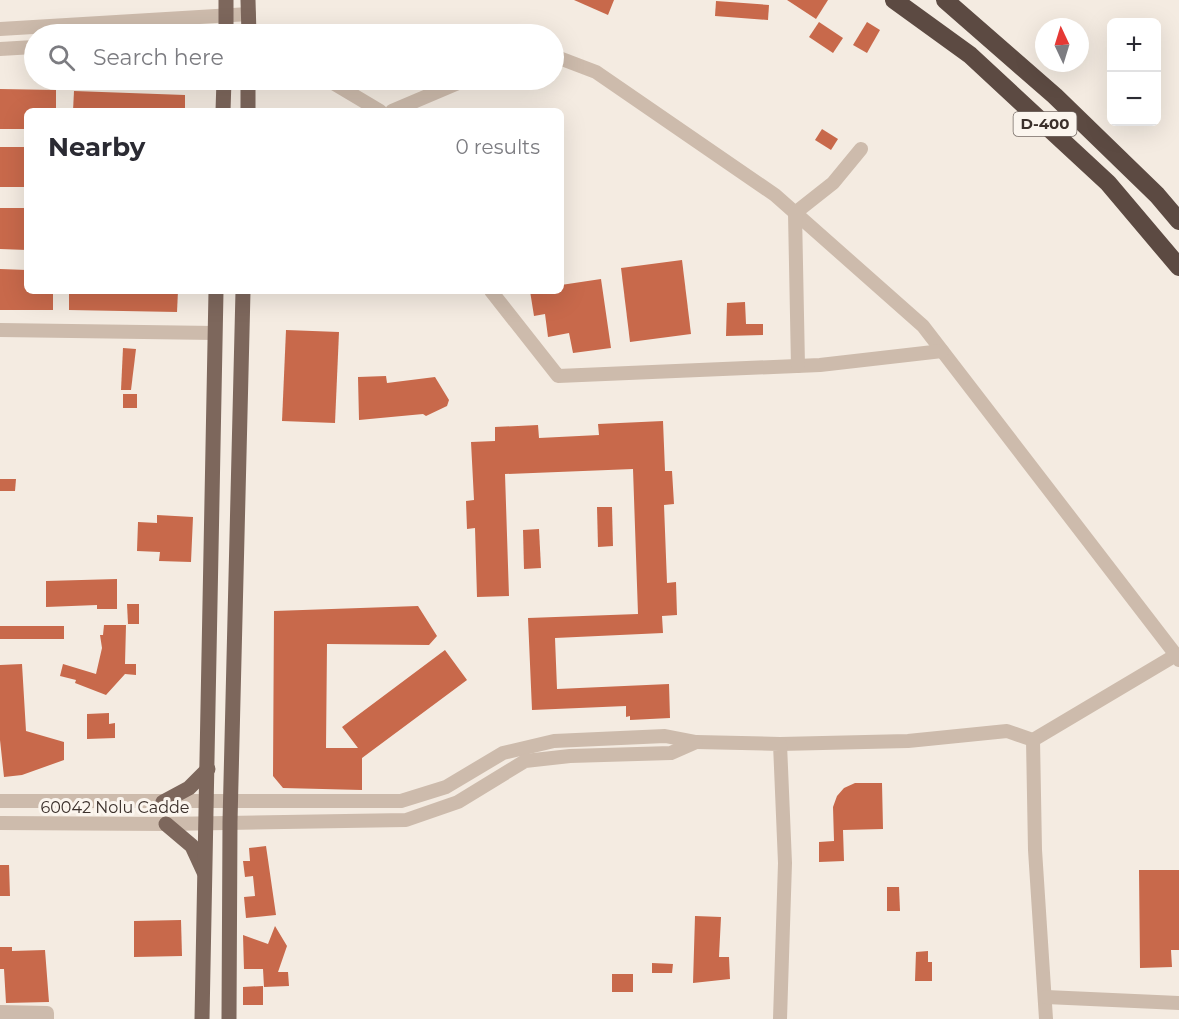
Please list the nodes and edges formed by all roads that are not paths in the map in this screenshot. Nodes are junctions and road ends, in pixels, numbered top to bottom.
1 (894, 0) edge
2 (945, 0) edge
3 (226, 7) edge
4 (249, 7) edge
5 (51, 24) edge
6 (226, 24) edge
7 (249, 24) edge
8 (24, 27) edge
9 (0, 29) edge
10 (24, 48) edge
11 (0, 49) edge
12 (564, 60) edge
13 (224, 90) edge
14 (248, 90) edge
15 (345, 90) edge
16 (441, 90) edge
17 (223, 108) edge
18 (248, 108) edge
19 (375, 108) edge
20 (399, 108) edge
21 (861, 149) dead end
22 (795, 213) junction
23 (1179, 221) edge
24 (1179, 267) edge
25 (216, 294) edge
26 (243, 294) edge
27 (493, 294) edge
28 (0, 330) edge
29 (215, 333) junction
30 (942, 351) junction
31 (798, 366) junction
32 (1178, 657) edge
33 (1033, 740) junction
34 (696, 742) junction
35 (780, 744) junction
36 (208, 769) junction
37 (0, 801) edge
38 (163, 802) junction
39 (207, 802) junction
40 (231, 802) junction
41 (230, 822) junction
42 (0, 823) edge
43 (207, 823) junction
44 (166, 824) junction
45 (206, 877) junction
46 (1046, 997) junction
47 (1179, 1003) edge
48 (0, 1012) edge
49 (47, 1019) edge
50 (202, 1019) edge
51 (229, 1019) edge
52 (780, 1019) edge
53 (1046, 1019) edge

1 - 24 highway, D-400
2 - 23 highway, D-400
3 - 4 street
3 - 5 street
3 - 6 main road
4 - 7 main road
8 - 9 street
10 - 11 street
12 - 22 street
13 - 17 main road
14 - 18 main road
15 - 19 street
16 - 20 street
21 - 22 street
22 - 30 street
22 - 31 street
25 - 29 main road
26 - 40 main road
27 - 31 street
28 - 29 street
29 - 36 main road
30 - 31 street
30 - 32 street
32 - 33 street
33 - 35 street
33 - 46 street
34 - 35 street
34 - 40 street
34 - 41 street, 60042 Nolu Cadde
35 - 52 street
36 - 38 main road
36 - 39 main road
37 - 38 street
38 - 39 street
39 - 40 street
39 - 43 main road
40 - 41 main road
41 - 43 street, 60042 Nolu Cadde
41 - 51 main road
42 - 44 street, 60042 Nolu Cadde
43 - 44 street, 60042 Nolu Cadde
43 - 45 main road
44 - 45 main road
45 - 50 main road
46 - 47 street
46 - 53 street
48 - 49 street

